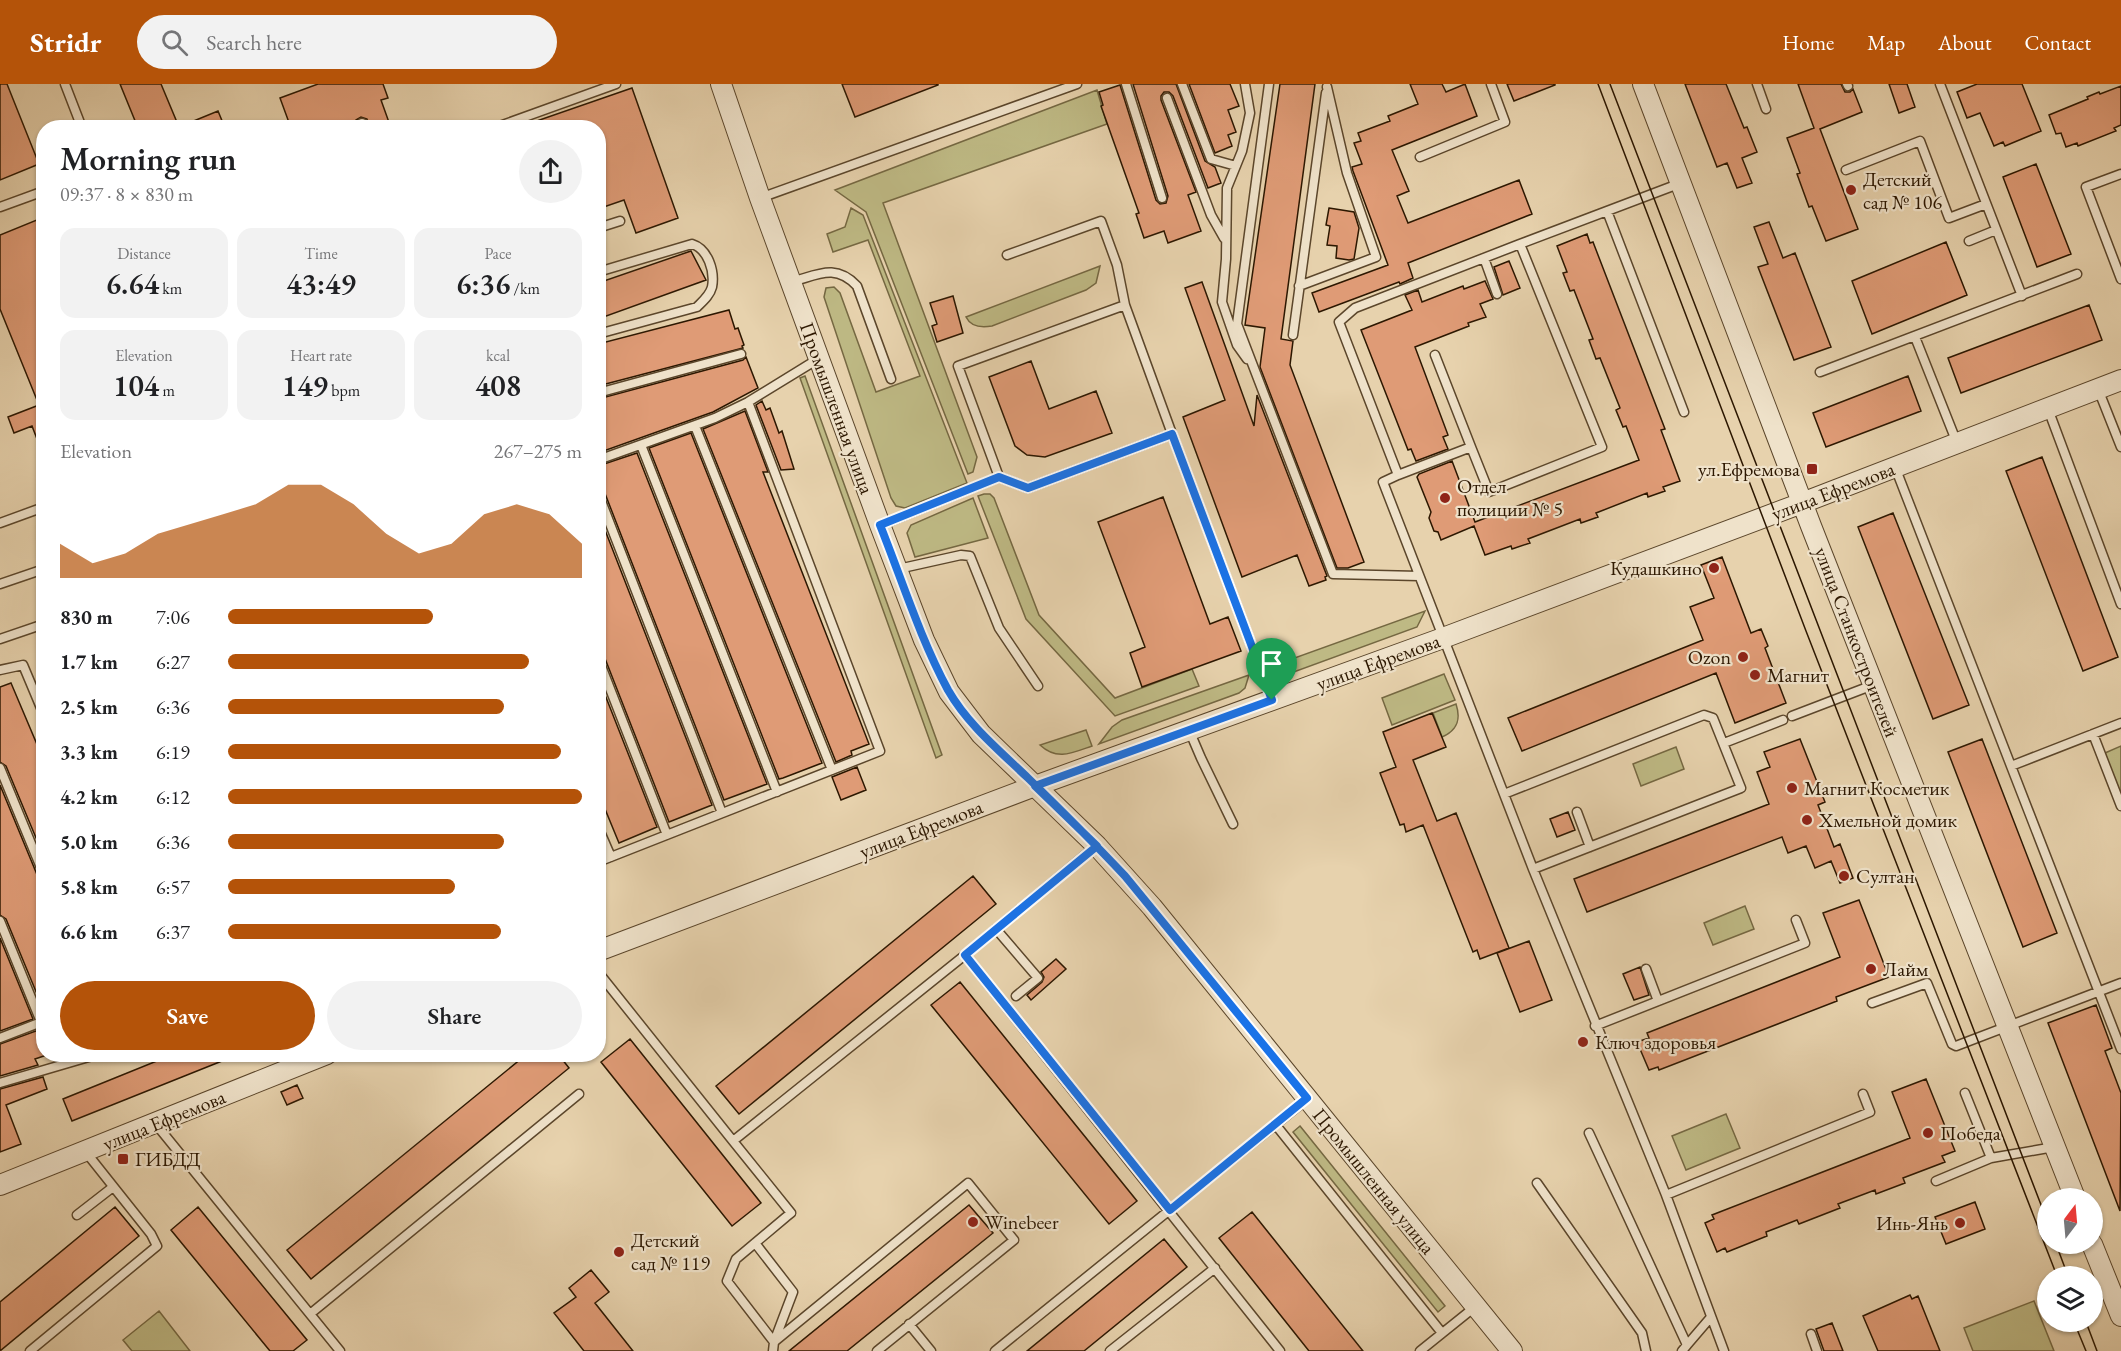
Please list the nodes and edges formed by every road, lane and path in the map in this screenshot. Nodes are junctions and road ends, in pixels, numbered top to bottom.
1 (65, 84) edge
2 (616, 84) edge
3 (721, 84) edge
4 (1077, 84) edge
5 (1126, 84) edge
6 (1182, 84) edge
7 (1245, 84) edge
8 (1269, 84) edge
9 (1491, 84) edge
10 (1643, 84) edge
11 (1757, 84) edge
12 (1940, 84) edge
13 (1326, 86) edge
14 (1167, 98) dead end
15 (1766, 109) dead end
16 (79, 120) edge
17 (516, 120) edge
18 (1420, 157) dead end
19 (1236, 166) junction
20 (1846, 170) dead end
21 (2121, 174) edge
22 (1681, 183) junction
23 (36, 194) edge
24 (760, 198) junction
25 (1162, 198) dead end
26 (1986, 204) junction
27 (0, 207) edge
28 (1607, 212) junction
29 (620, 221) dead end
30 (606, 225) edge
31 (1996, 230) junction
32 (1226, 241) junction
33 (1969, 241) dead end
34 (1520, 244) junction
35 (1006, 255) dead end
36 (1484, 258) junction
37 (606, 270) edge
38 (2077, 274) dead end
39 (2121, 279) edge
40 (791, 282) junction
41 (1299, 286) junction
42 (1497, 294) dead end
43 (2022, 296) junction
44 (1125, 305) junction
45 (606, 331) edge
46 (1293, 335) dead end
47 (1915, 337) junction
48 (741, 354) dead end
49 (1435, 355) dead end
50 (819, 359) junction
51 (1253, 366) junction
52 (1820, 372) dead end
53 (891, 379) dead end
54 (2121, 380) edge
55 (2098, 389) junction
56 (606, 391) edge
57 (748, 402) junction
58 (2048, 408) junction
59 (1684, 412) dead end
60 (695, 426) junction
61 (1172, 434) junction
62 (1957, 444) junction
63 (641, 445) junction
64 (1471, 447) junction
65 (2121, 447) edge
66 (606, 457) edge
67 (1894, 467) junction
68 (1398, 475) junction
69 (999, 477) junction
70 (1802, 503) junction
71 (36, 510) edge
72 (606, 514) edge
73 (0, 523) edge
74 (880, 525) junction
75 (897, 569) junction
76 (36, 571) edge
77 (1419, 576) junction
78 (0, 584) edge
79 (2121, 604) edge
80 (36, 627) edge
81 (1443, 638) junction
82 (0, 639) edge
83 (0, 670) edge
84 (606, 679) edge
85 (1874, 685) junction
86 (1038, 686) dead end
87 (36, 696) edge
88 (1272, 700) junction
89 (1792, 716) dead end
90 (1783, 720) dead end
91 (2121, 723) edge
92 (1189, 730) junction
93 (2093, 734) junction
94 (1724, 743) junction
95 (2011, 766) junction
96 (0, 768) edge
97 (832, 770) junction
98 (1035, 786) junction
99 (777, 792) junction
100 (1504, 794) junction
101 (2121, 806) edge
102 (1578, 812) dead end
103 (722, 813) junction
104 (1233, 824) dead end
105 (667, 835) junction
106 (1097, 846) junction
107 (1590, 846) junction
108 (606, 847) edge
109 (36, 856) edge
110 (610, 857) junction
111 (606, 859) edge
112 (1533, 869) junction
113 (1796, 920) dead end
114 (0, 921) edge
115 (996, 929) junction
116 (606, 948) edge
117 (965, 955) junction
118 (1646, 969) dead end
119 (606, 982) edge
120 (2121, 983) edge
121 (2099, 992) junction
122 (1016, 996) dead end
123 (1658, 1001) junction
124 (1872, 1004) dead end
125 (36, 1007) edge
126 (36, 1023) edge
127 (1595, 1026) junction
128 (2009, 1027) junction
129 (0, 1038) edge
130 (2121, 1049) edge
131 (72, 1062) edge
132 (307, 1062) edge
133 (0, 1083) edge
134 (1965, 1093) dead end
135 (579, 1094) dead end
136 (1863, 1094) dead end
137 (1307, 1098) junction
138 (155, 1123) junction
139 (1275, 1124) junction
140 (1589, 1132) dead end
141 (733, 1140) junction
142 (2054, 1147) junction
143 (85, 1151) junction
144 (1992, 1158) junction
145 (1936, 1181) dead end
146 (1537, 1183) dead end
147 (0, 1185) edge
148 (113, 1187) junction
149 (2071, 1188) edge
150 (1666, 1195) junction
151 (1170, 1210) junction
152 (77, 1215) dead end
153 (755, 1243) junction
154 (2096, 1254) edge
155 (1215, 1268) junction
156 (1476, 1306) junction
157 (310, 1314) junction
158 (2121, 1316) edge
159 (1711, 1317) junction
160 (909, 1324) junction
161 (1442, 1333) junction
162 (1811, 1334) dead end
163 (773, 1346) edge
164 (1684, 1348) edge
165 (336, 1350) edge
166 (30, 1351) edge
167 (877, 1351) edge
168 (930, 1351) edge
169 (995, 1351) edge
170 (1110, 1351) edge
171 (1280, 1351) edge
172 (1420, 1351) edge
173 (1512, 1351) edge
174 (1646, 1351) edge
175 (1724, 1351) edge
176 (1817, 1351) edge

1 - 16 lane
2 - 17 lane
3 - 24 street, Промышленная улица
4 - 24 lane
5 - 25 lane
6 - 19 lane
7 - 19 lane
8 - 51 lane
9 - 18 lane
10 - 22 street, улица Станкостроителей
11 - 15 lane
12 - 26 lane
13 - 41 lane
13 - 41 lane
14 - 32 lane
19 - 32 lane
20 - 26 lane
21 - 39 lane
22 - 28 lane
22 - 70 street, улица Станкостроителей
23 - 27 lane
24 - 40 street, Промышленная улица
26 - 31 lane
28 - 34 lane
28 - 59 lane
29 - 30 lane
31 - 33 lane
31 - 43 lane
32 - 51 lane
34 - 36 lane
34 - 64 lane
35 - 44 lane
36 - 42 lane
36 - 68 lane
37 - 45 lane
38 - 43 lane
40 - 50 street, Промышленная улица
40 - 53 lane
41 - 46 lane
43 - 47 lane
44 - 61 lane
44 - 69 lane
47 - 52 lane
47 - 62 lane
48 - 56 lane
49 - 64 lane
50 - 57 lane
50 - 74 street, Промышленная улица
51 - 77 lane
54 - 55 street, улица Ефремова
55 - 58 street, улица Ефремова
55 - 65 lane
57 - 60 lane
57 - 97 lane
58 - 62 street, улица Ефремова
58 - 79 lane
60 - 63 lane
60 - 97 lane
61 - 69 lane
61 - 88 lane
62 - 67 street, улица Ефремова
63 - 66 lane
63 - 99 lane
64 - 68 lane
67 - 70 street, улица Ефремова
67 - 95 lane
68 - 77 lane
69 - 74 lane
70 - 81 street, улица Ефремова
70 - 85 street, улица Станкостроителей
71 - 73 lane
72 - 103 lane
74 - 75 street, Промышленная улица
75 - 86 lane
75 - 98 street, Промышленная улица
76 - 78 lane
77 - 81 lane
80 - 82 lane
81 - 88 street, улица Ефремова
81 - 100 lane
83 - 87 lane
84 - 105 lane
85 - 89 lane
85 - 128 street, улица Станкостроителей
88 - 92 street, улица Ефремова
90 - 94 lane
91 - 93 lane
92 - 98 street, улица Ефремова
92 - 104 lane
93 - 95 lane
93 - 101 lane
94 - 100 lane
94 - 107 lane
95 - 121 lane
96 - 109 lane
97 - 99 lane
98 - 106 street, Промышленная улица
98 - 116 street, улица Ефремова
99 - 103 lane
100 - 112 lane
102 - 107 lane
103 - 105 lane
105 - 110 lane
106 - 115 lane
106 - 137 street, Промышленная улица
107 - 112 lane
108 - 110 lane
110 - 111 lane
112 - 127 lane
113 - 123 lane
114 - 125 lane
115 - 117 lane
115 - 122 lane
117 - 141 lane
117 - 151 lane
118 - 123 lane
119 - 141 lane
120 - 121 lane
121 - 128 lane
121 - 130 lane
123 - 127 lane
124 - 128 lane
126 - 129 lane
127 - 150 lane
128 - 142 street, улица Станкостроителей
131 - 133 lane
132 - 138 street, улица Ефремова
134 - 144 lane
135 - 157 lane
136 - 150 lane
137 - 139 lane
137 - 156 street, Промышленная улица
138 - 143 street, улица Ефремова
138 - 157 lane
139 - 151 lane
139 - 161 lane
140 - 164 lane
141 - 153 lane
142 - 144 lane
142 - 149 street, улица Станкостроителей
143 - 147 street, улица Ефремова
143 - 148 lane
144 - 145 lane
146 - 174 lane
148 - 152 lane
148 - 166 lane
150 - 159 lane
151 - 155 lane
151 - 169 lane
153 - 163 lane
153 - 163 lane
154 - 158 street
155 - 170 lane
155 - 171 lane
156 - 161 lane
156 - 173 street, Промышленная улица
157 - 165 lane
159 - 164 lane
159 - 175 lane
160 - 163 lane
160 - 167 lane
160 - 168 lane
161 - 172 lane
162 - 176 lane

